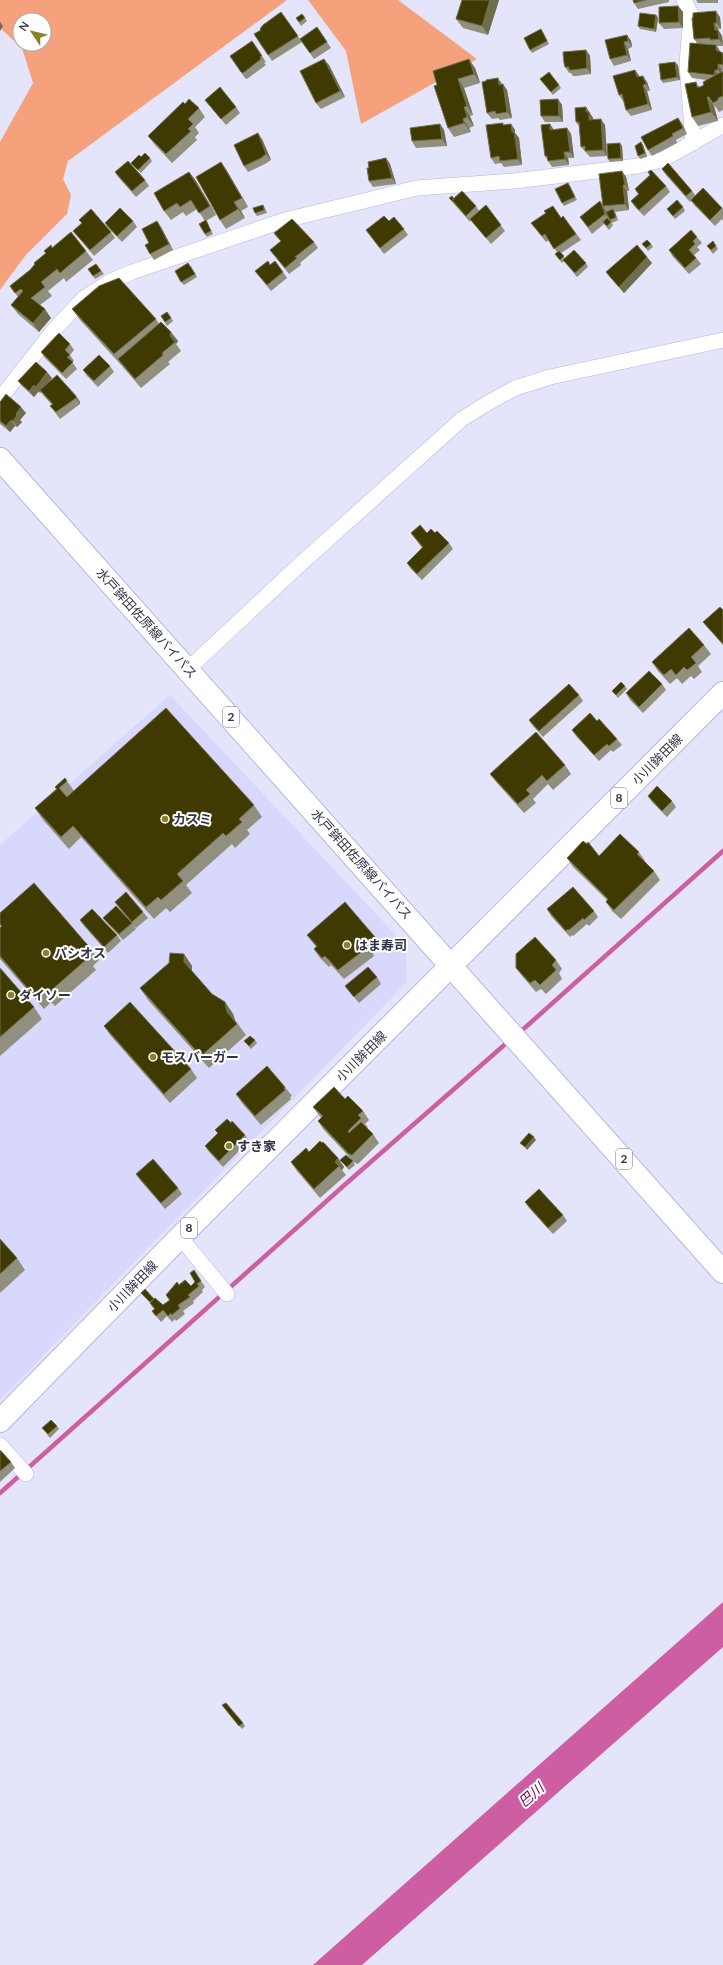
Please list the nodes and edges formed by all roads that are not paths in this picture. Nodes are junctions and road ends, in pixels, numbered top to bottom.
1 (684, 0) edge
2 (723, 125) edge
3 (693, 143) junction
4 (723, 340) edge
5 (0, 399) edge
6 (0, 459) edge
7 (188, 669) junction
8 (723, 693) edge
9 (452, 965) junction
10 (180, 1237) junction
11 (723, 1272) edge
12 (224, 1291) dead end
13 (0, 1421) edge
14 (0, 1445) edge
15 (23, 1471) dead end

1 - 3 street
2 - 3 street
3 - 5 street
4 - 7 street
6 - 7 main road, 水戸鉾田佐原線バイパス / 2
7 - 9 main road, 水戸鉾田佐原線バイパス / 2
8 - 9 main road, 小川鉾田線 / 8
9 - 10 main road, 小川鉾田線 / 8
9 - 11 main road, 水戸鉾田佐原線バイパス / 2
10 - 12 street
10 - 13 main road, 小川鉾田線 / 8
14 - 15 street

